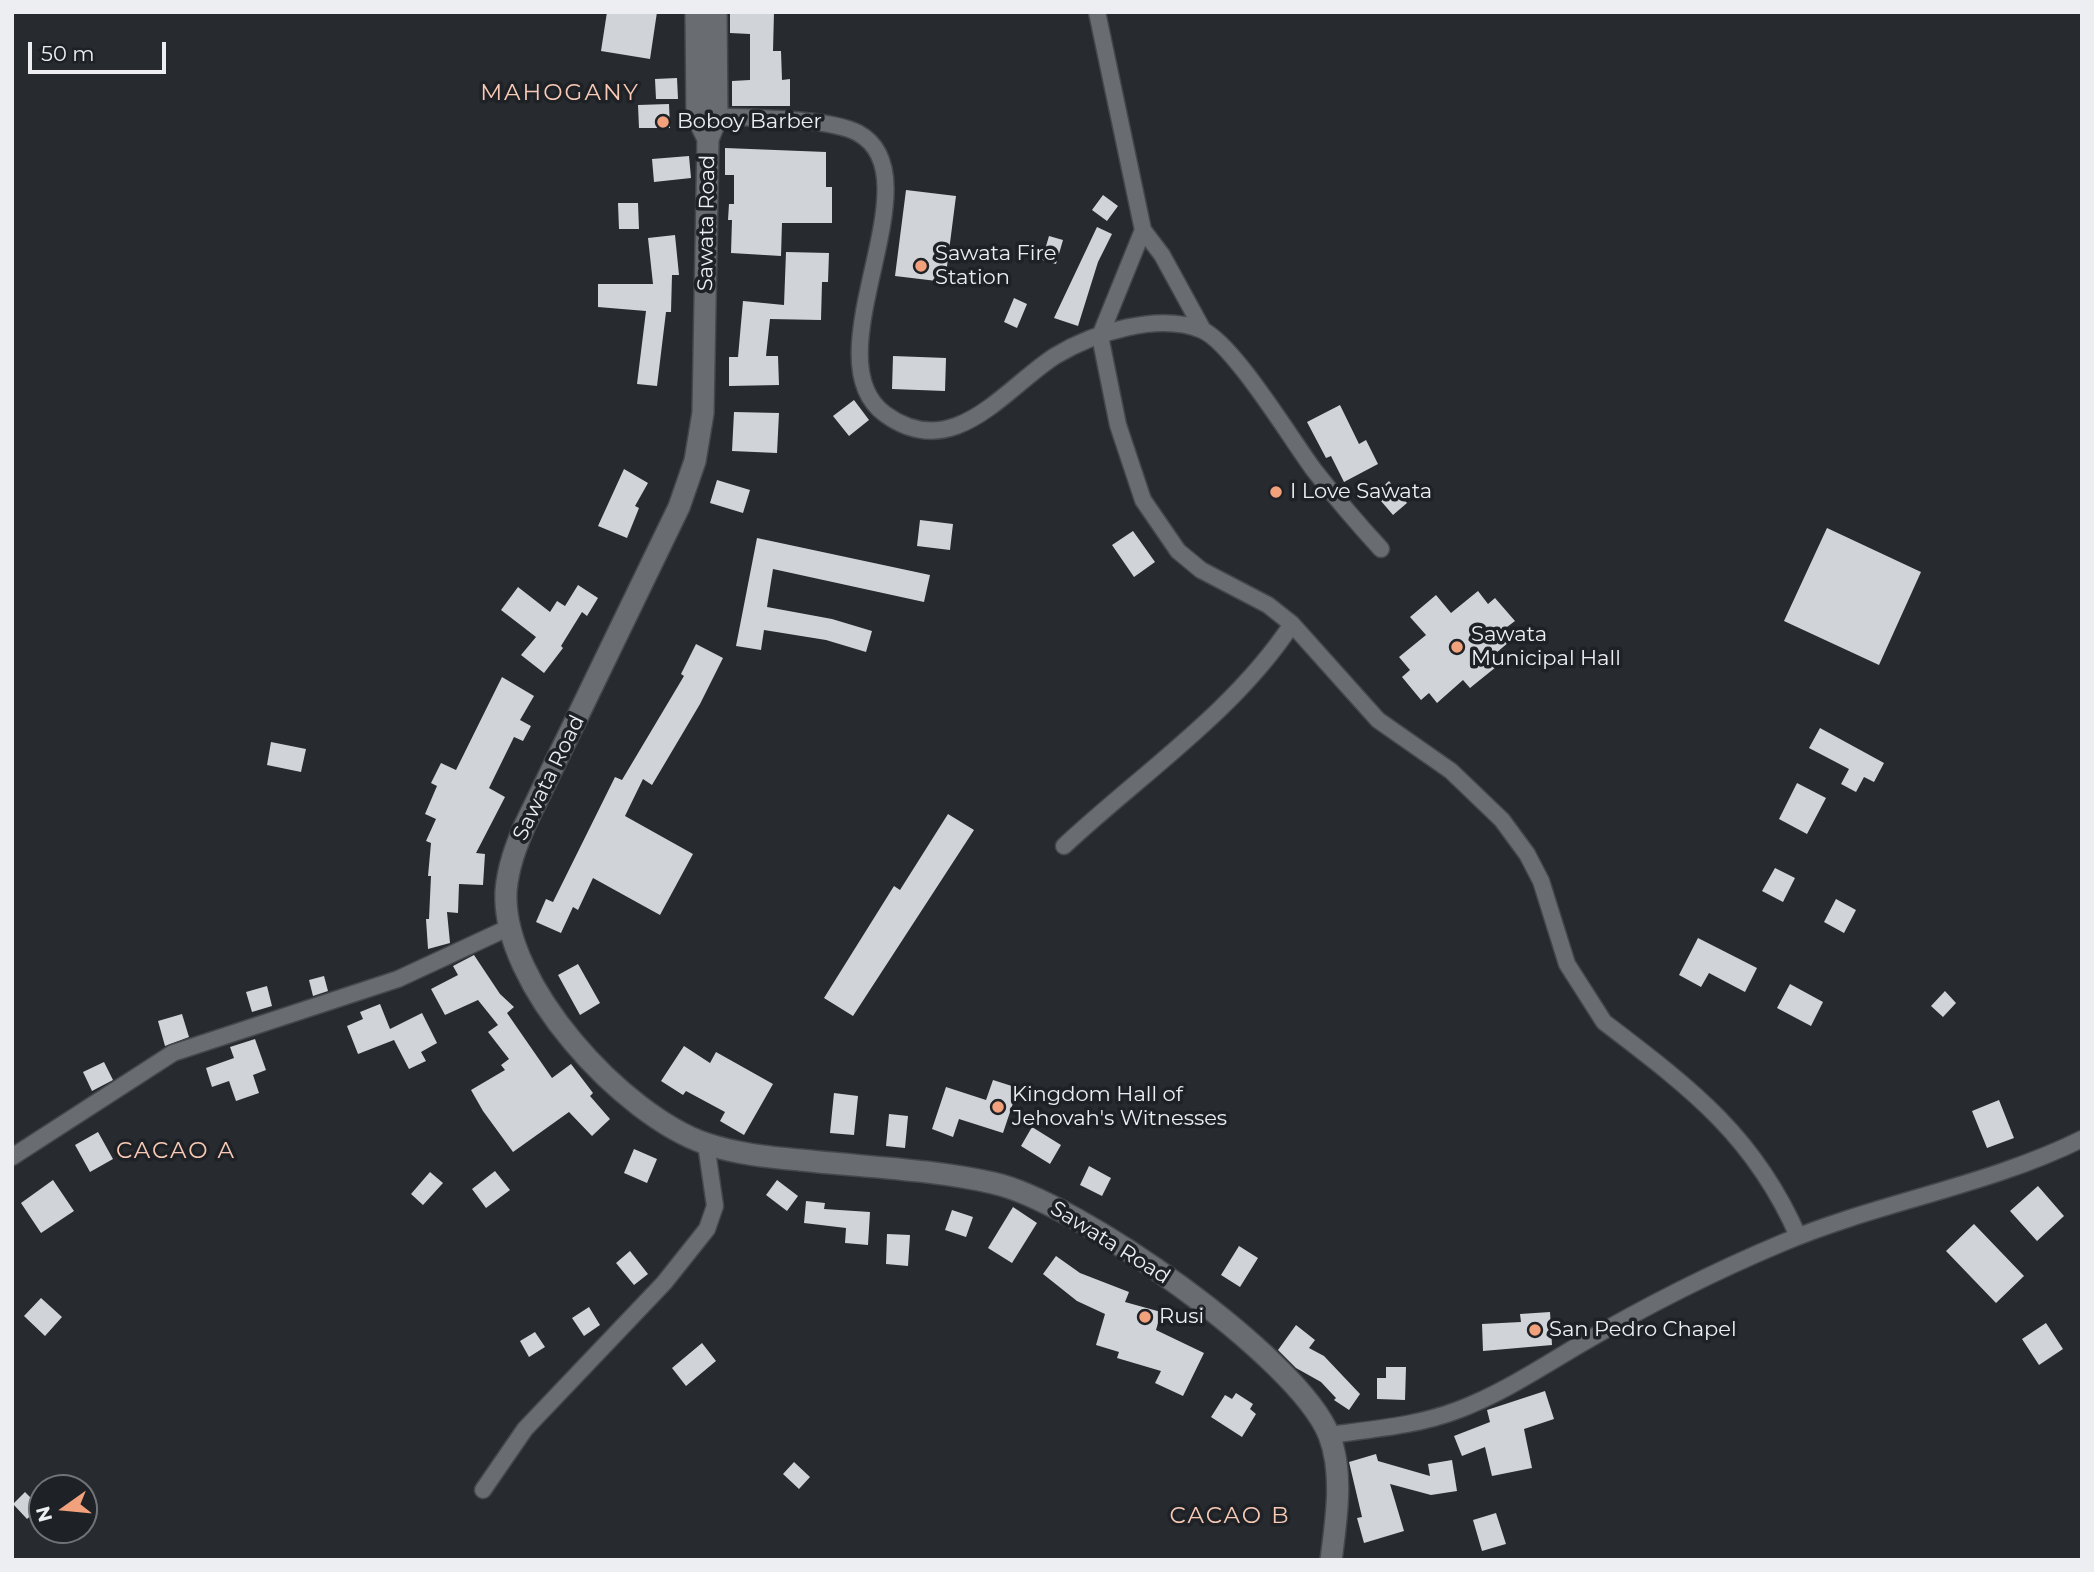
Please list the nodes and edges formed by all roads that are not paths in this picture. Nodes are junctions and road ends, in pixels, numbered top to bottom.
1 (696, 12) edge
2 (716, 12) edge
3 (1097, 12) edge
4 (707, 116) junction
5 (1143, 230) junction
6 (1203, 330) junction
7 (1100, 336) junction
8 (1381, 549) dead end
9 (1292, 624) junction
10 (1064, 846) dead end
11 (510, 928) junction
12 (2082, 1139) edge
13 (706, 1144) junction
14 (12, 1157) edge
15 (1798, 1237) junction
16 (1329, 1435) junction
17 (483, 1490) dead end
18 (1331, 1560) edge

1 - 4 main road, Sawata Road
2 - 4 main road, Sawata Road
3 - 5 street
4 - 7 street
4 - 11 main road, Sawata Road
5 - 6 street
5 - 7 street
6 - 7 street
6 - 8 street
7 - 9 street
9 - 10 street
9 - 15 street
11 - 13 main road, Sawata Road
11 - 14 street
12 - 15 street
13 - 16 main road, Sawata Road
13 - 17 street
15 - 16 street
16 - 18 main road, Sawata Road

